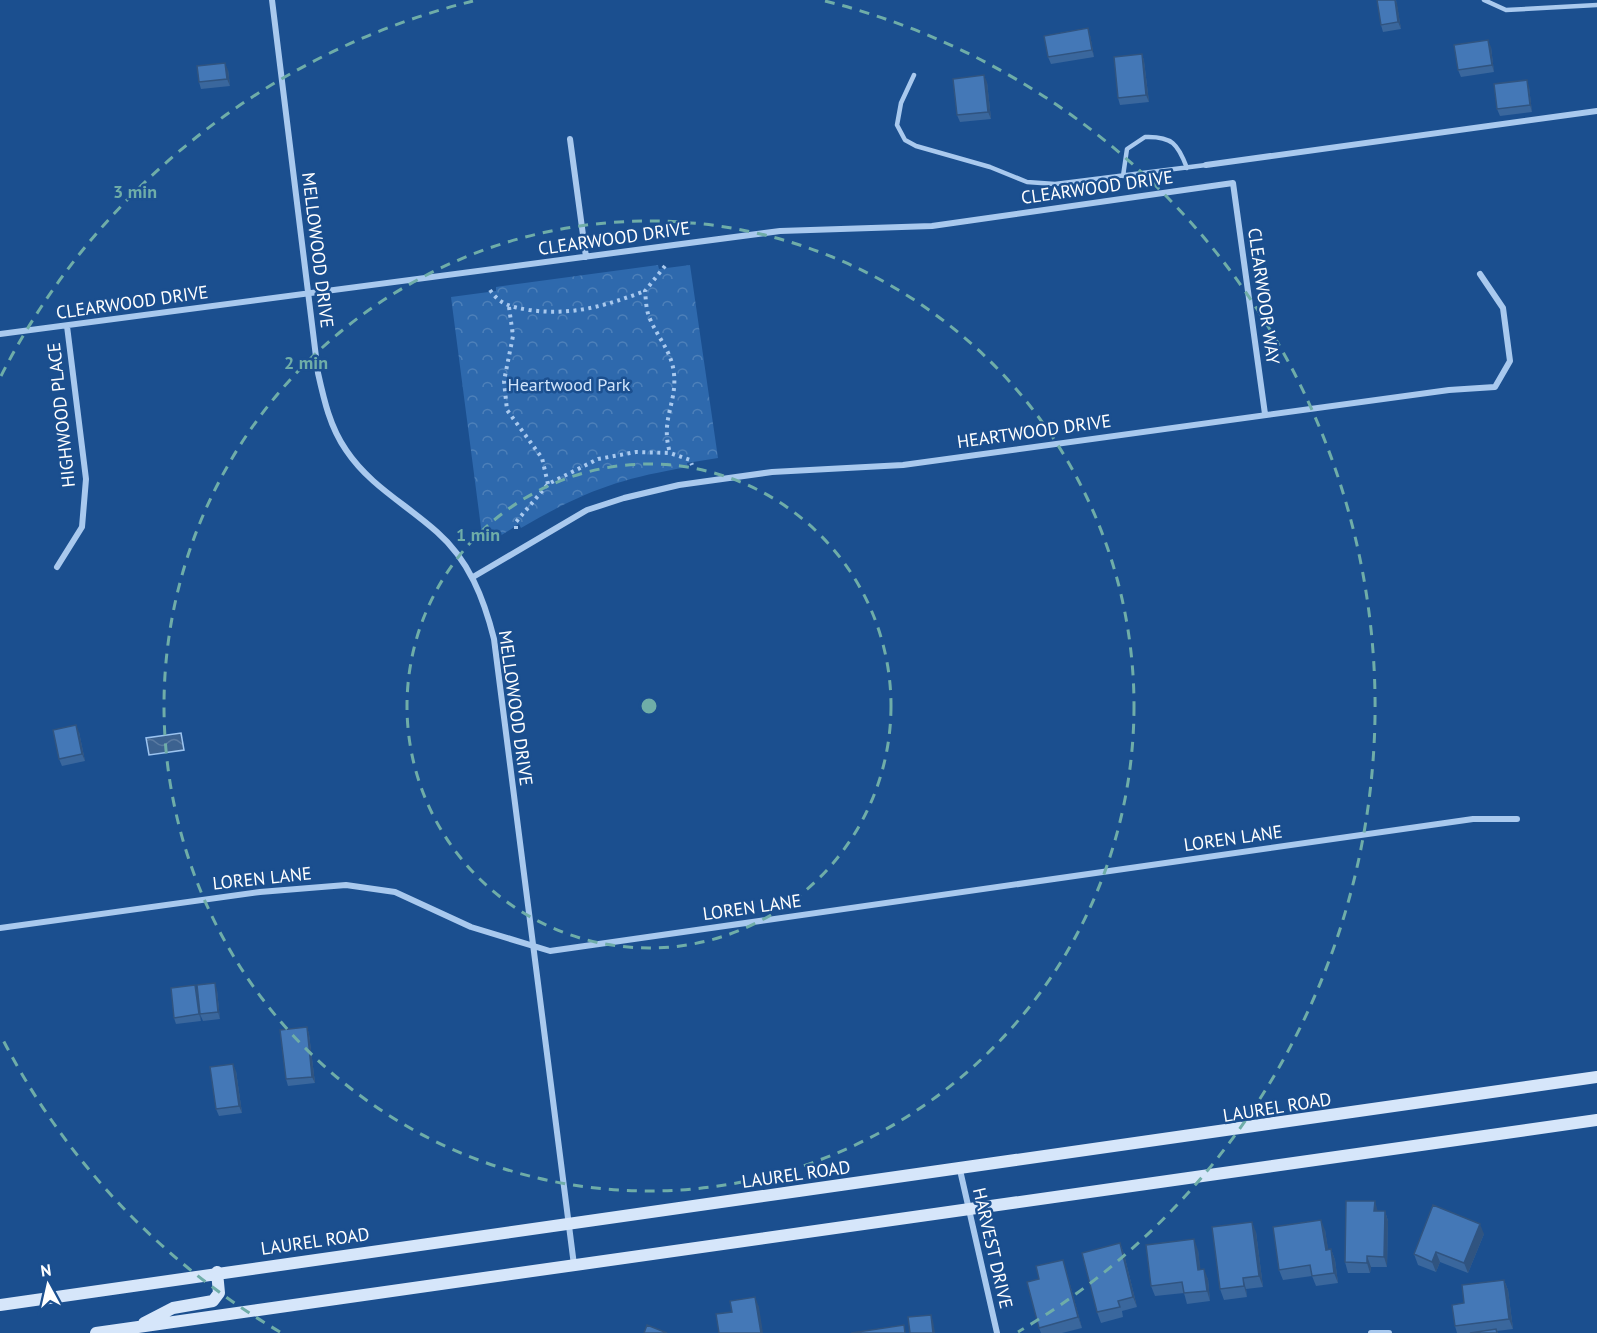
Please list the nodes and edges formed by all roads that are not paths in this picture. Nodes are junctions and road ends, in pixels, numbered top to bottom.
1 (272, 0) edge
2 (1484, 0) edge
3 (1597, 5) edge
4 (914, 75) dead end
5 (1597, 111) edge
6 (570, 139) dead end
7 (1206, 165) joint
8 (1187, 168) junction
9 (1123, 177) junction
10 (1233, 183) joint
11 (586, 257) junction
12 (1480, 274) dead end
13 (308, 294) junction
14 (67, 326) junction
15 (0, 334) edge
16 (1266, 414) junction
17 (57, 567) dead end
18 (473, 577) junction
19 (1517, 819) dead end
20 (0, 928) edge
21 (532, 947) junction
22 (1597, 1077) edge
23 (1597, 1120) edge
24 (960, 1170) junction
25 (968, 1210) junction
26 (567, 1224) junction
27 (574, 1265) junction
28 (217, 1272) junction
29 (0, 1305) edge
30 (134, 1328) junction
31 (96, 1333) edge
32 (997, 1333) edge
33 (1371, 1333) edge
34 (1389, 1333) edge

1 - 13 street, MELLOWOOD DRIVE
2 - 3 lane
4 - 9 lane
5 - 7 street
6 - 11 street
7 - 8 lane
8 - 9 lane
8 - 9 lane
10 - 11 street, CLEARWOOD DRIVE
10 - 16 street, CLEARWOOR WAY
11 - 13 street, CLEARWOOD DRIVE
12 - 16 street, HEARTWOOD DRIVE
13 - 14 street, CLEARWOOD DRIVE
13 - 18 street, MELLOWOOD DRIVE
14 - 15 street, CLEARWOOD DRIVE
14 - 17 street, HIGHWOOD PLACE
16 - 18 street, HEARTWOOD DRIVE
18 - 21 street, MELLOWOOD DRIVE
19 - 21 street, LOREN LANE
20 - 21 street, LOREN LANE
21 - 26 street, MELLOWOOD DRIVE
22 - 24 main road, LAUREL ROAD
23 - 25 main road
24 - 25 street, HARVEST DRIVE
24 - 26 main road, LAUREL ROAD
25 - 27 main road
25 - 32 street, HARVEST DRIVE
26 - 27 street, MELLOWOOD DRIVE
26 - 28 main road, LAUREL ROAD
27 - 30 main road
28 - 29 main road, LAUREL ROAD
28 - 30 main road
30 - 31 main road
33 - 34 street

